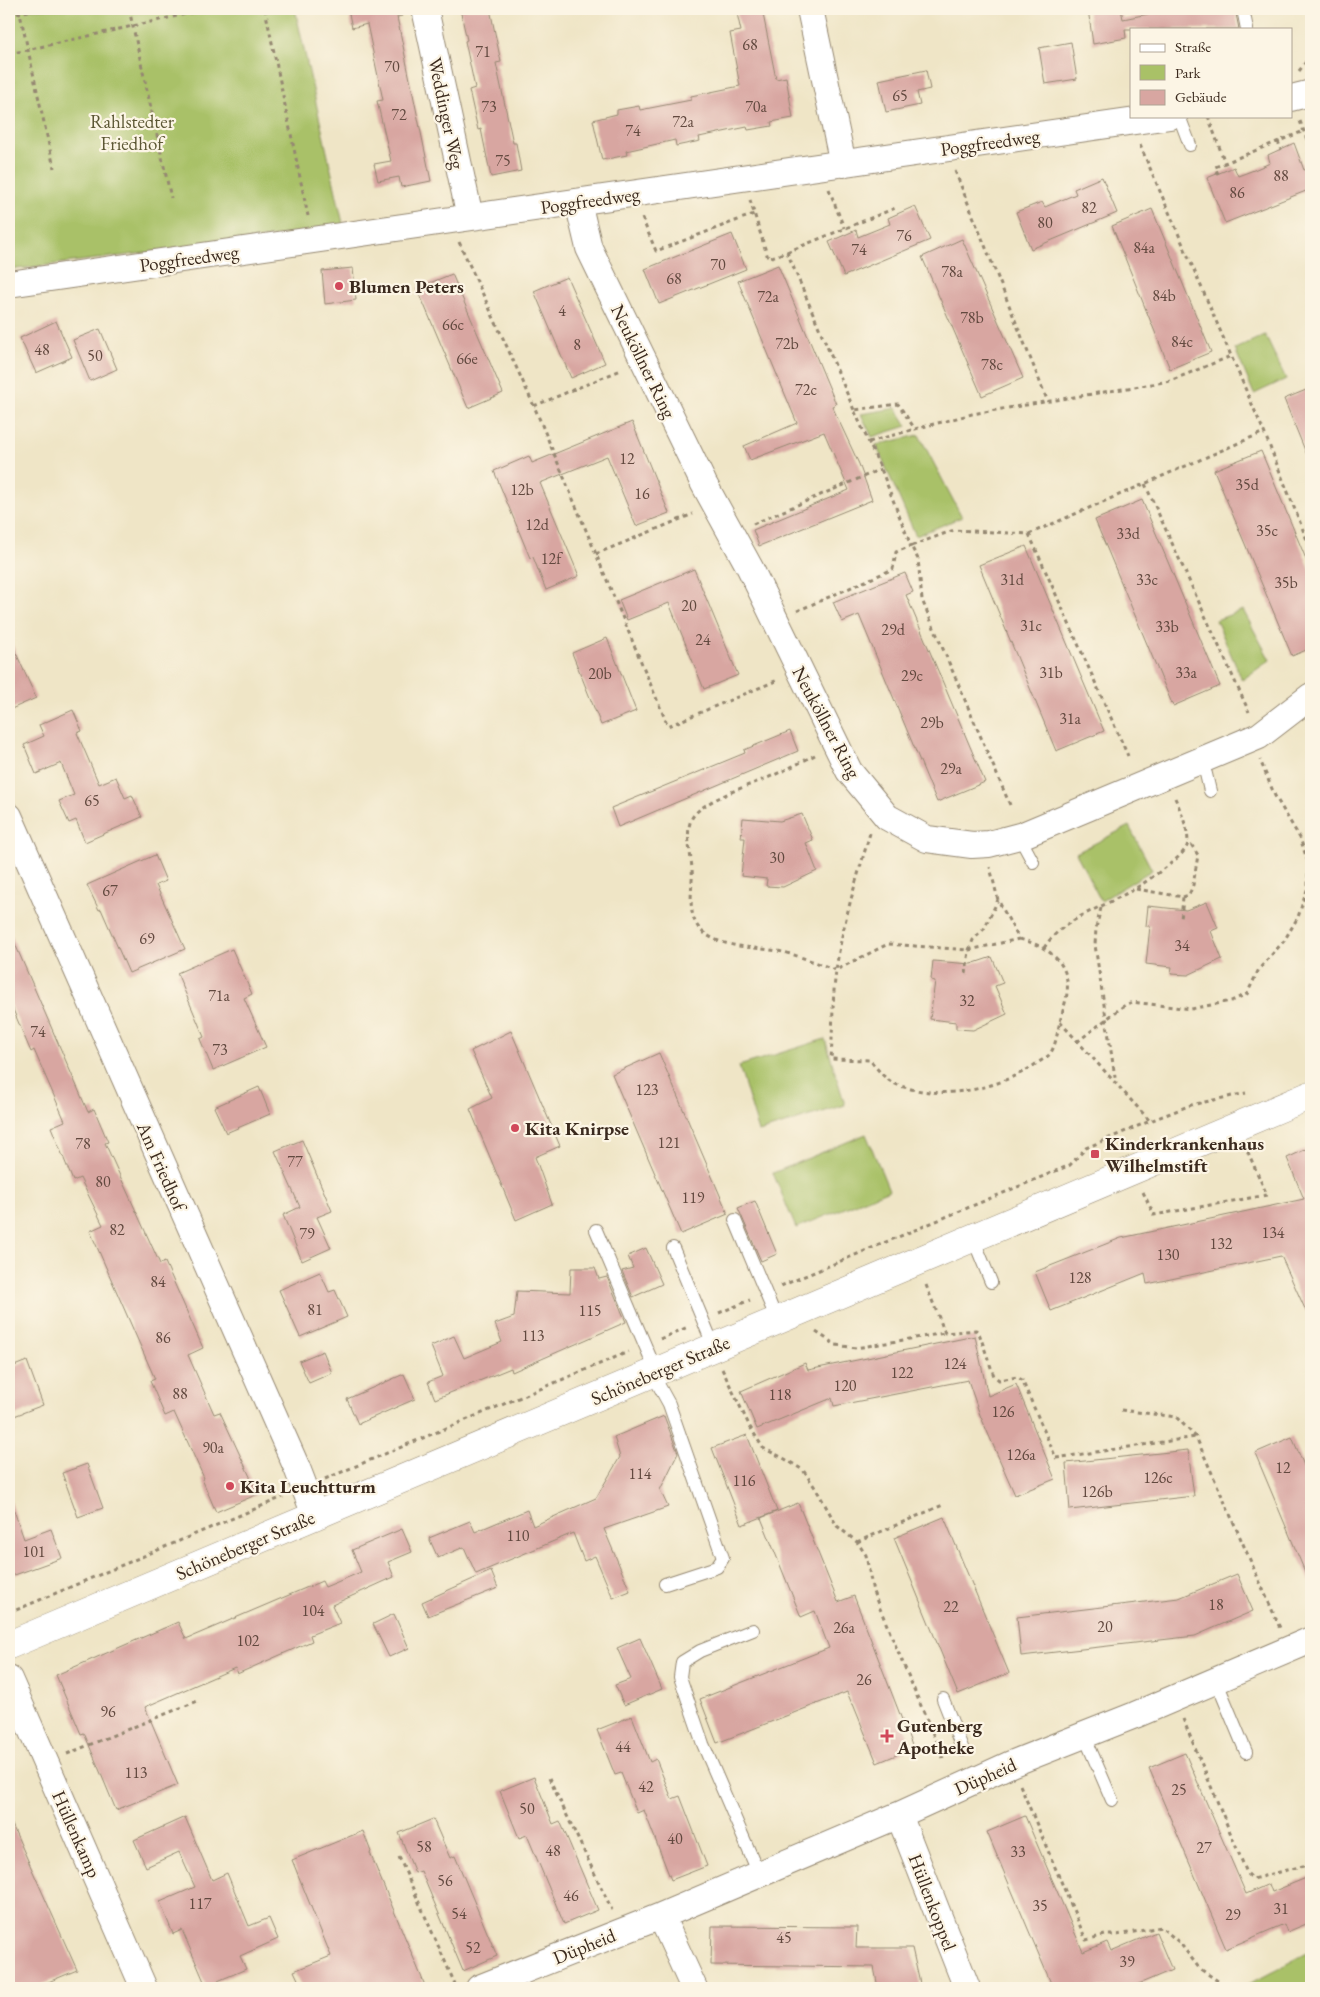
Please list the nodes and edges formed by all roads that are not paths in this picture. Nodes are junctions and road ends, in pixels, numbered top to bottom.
1 (425, 9) edge
2 (810, 9) edge
3 (1243, 9) edge
4 (1247, 28) edge
5 (1311, 94) edge
6 (1292, 98) edge
7 (1157, 118) edge
8 (1180, 118) edge
9 (1190, 145) dead end
10 (832, 165) junction
11 (578, 202) junction
12 (461, 219) junction
13 (9, 284) edge
14 (1311, 696) edge
15 (1200, 762) junction
16 (1210, 791) dead end
17 (9, 816) edge
18 (1019, 836) junction
19 (1033, 862) dead end
20 (1311, 1095) edge
21 (735, 1220) dead end
22 (596, 1230) dead end
23 (973, 1238) junction
24 (673, 1248) dead end
25 (990, 1282) dead end
26 (777, 1320) junction
27 (713, 1348) junction
28 (654, 1372) junction
29 (315, 1516) junction
30 (665, 1584) dead end
31 (753, 1630) dead end
32 (9, 1645) edge
33 (1300, 1645) edge
34 (9, 1679) edge
35 (1216, 1680) junction
36 (943, 1699) dead end
37 (1084, 1735) junction
38 (963, 1750) dead end
39 (1246, 1752) dead end
40 (1112, 1800) dead end
41 (899, 1815) junction
42 (759, 1874) junction
43 (661, 1916) junction
44 (489, 1986) edge
45 (144, 1988) edge
46 (694, 1988) edge
47 (967, 1988) edge

1 - 12 street, Weddinger Weg
2 - 10 street
3 - 4 lane
5 - 6 street
7 - 10 street, Poggfreedweg
8 - 9 lane
10 - 11 street, Poggfreedweg
11 - 12 street, Poggfreedweg
11 - 18 street, Neuköllner Ring
12 - 13 street, Poggfreedweg
14 - 15 street, Neuköllner Ring
15 - 16 lane
15 - 18 street, Neuköllner Ring
17 - 29 street, Am Friedhof
18 - 19 lane
20 - 23 street, Schöneberger Straße
21 - 26 lane
22 - 28 lane
23 - 25 lane
23 - 26 street, Schöneberger Straße
24 - 27 lane
26 - 27 street, Schöneberger Straße
27 - 28 street, Schöneberger Straße
28 - 29 street, Schöneberger Straße
28 - 30 lane
29 - 32 street, Schöneberger Straße
31 - 42 lane
33 - 35 street, Düpheid
34 - 45 street, Hüllenkamp
35 - 37 street, Düpheid
35 - 39 lane
36 - 38 lane
37 - 40 lane
37 - 41 street, Düpheid
41 - 42 street, Düpheid
41 - 47 street, Hüllenkoppel
42 - 43 street, Düpheid
43 - 44 street, Düpheid
43 - 46 street

